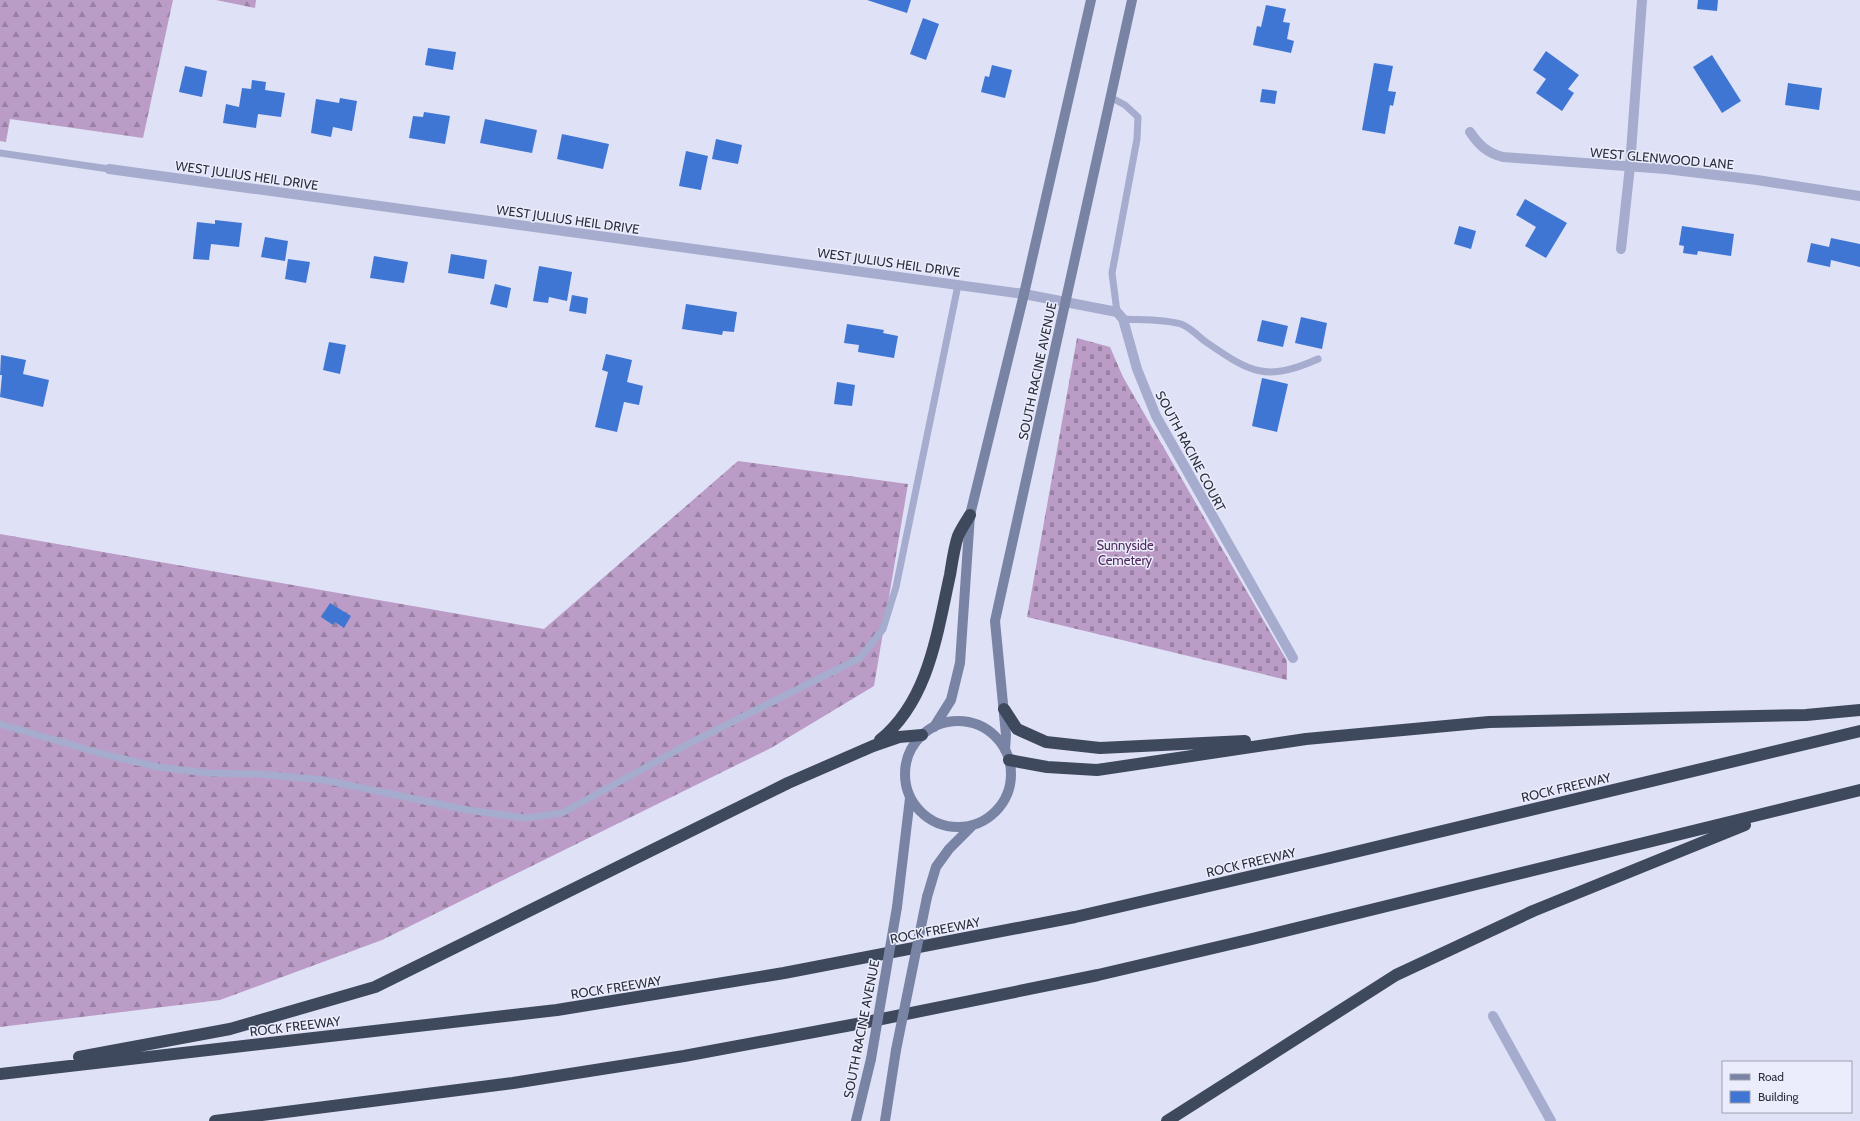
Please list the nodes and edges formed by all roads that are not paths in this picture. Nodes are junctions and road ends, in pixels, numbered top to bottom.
1 (1091, 0) edge
2 (1132, 0) edge
3 (1642, 0) edge
4 (1110, 97) junction
5 (1470, 132) dead end
6 (0, 153) edge
7 (1630, 166) junction
8 (109, 169) joint
9 (1860, 196) edge
10 (1621, 249) dead end
11 (958, 285) junction
12 (1024, 294) junction
13 (1065, 301) junction
14 (1120, 316) junction
15 (1318, 359) dead end
16 (970, 515) junction
17 (1292, 658) dead end
18 (1004, 709) junction
19 (1860, 710) edge
20 (0, 724) edge
21 (934, 727) junction
22 (1860, 732) edge
23 (922, 735) junction
24 (1306, 739) junction
25 (873, 746) junction
26 (1007, 755) junction
27 (1860, 790) edge
28 (910, 798) junction
29 (1783, 809) junction
30 (972, 826) junction
31 (1493, 1016) dead end
32 (0, 1073) edge
33 (215, 1121) edge
34 (856, 1121) edge
35 (885, 1121) edge
36 (1167, 1121) edge
37 (1551, 1121) edge

1 - 12 main road
2 - 4 main road, SOUTH RACINE AVENUE
3 - 7 street
4 - 13 main road, SOUTH RACINE AVENUE
4 - 14 lane
5 - 7 street, WEST GLENWOOD LANE
6 - 8 lane
7 - 9 street, WEST GLENWOOD LANE
7 - 10 street
8 - 11 street, WEST JULIUS HEIL DRIVE
11 - 12 street, WEST JULIUS HEIL DRIVE
11 - 20 lane
12 - 13 street
12 - 16 main road
13 - 14 street
13 - 18 main road, SOUTH RACINE AVENUE
14 - 15 lane
14 - 17 street, SOUTH RACINE COURT
16 - 21 main road
16 - 25 highway
18 - 24 highway
18 - 26 main road, SOUTH RACINE AVENUE
19 - 24 highway
21 - 23 main road
21 - 26 main road
22 - 32 highway, ROCK FREEWAY
23 - 25 highway
23 - 28 main road
24 - 26 highway
25 - 32 highway
26 - 30 main road
27 - 29 highway
28 - 30 main road
28 - 34 main road, SOUTH RACINE AVENUE, bridge
29 - 33 highway
29 - 36 highway
30 - 35 main road, bridge
31 - 37 street

